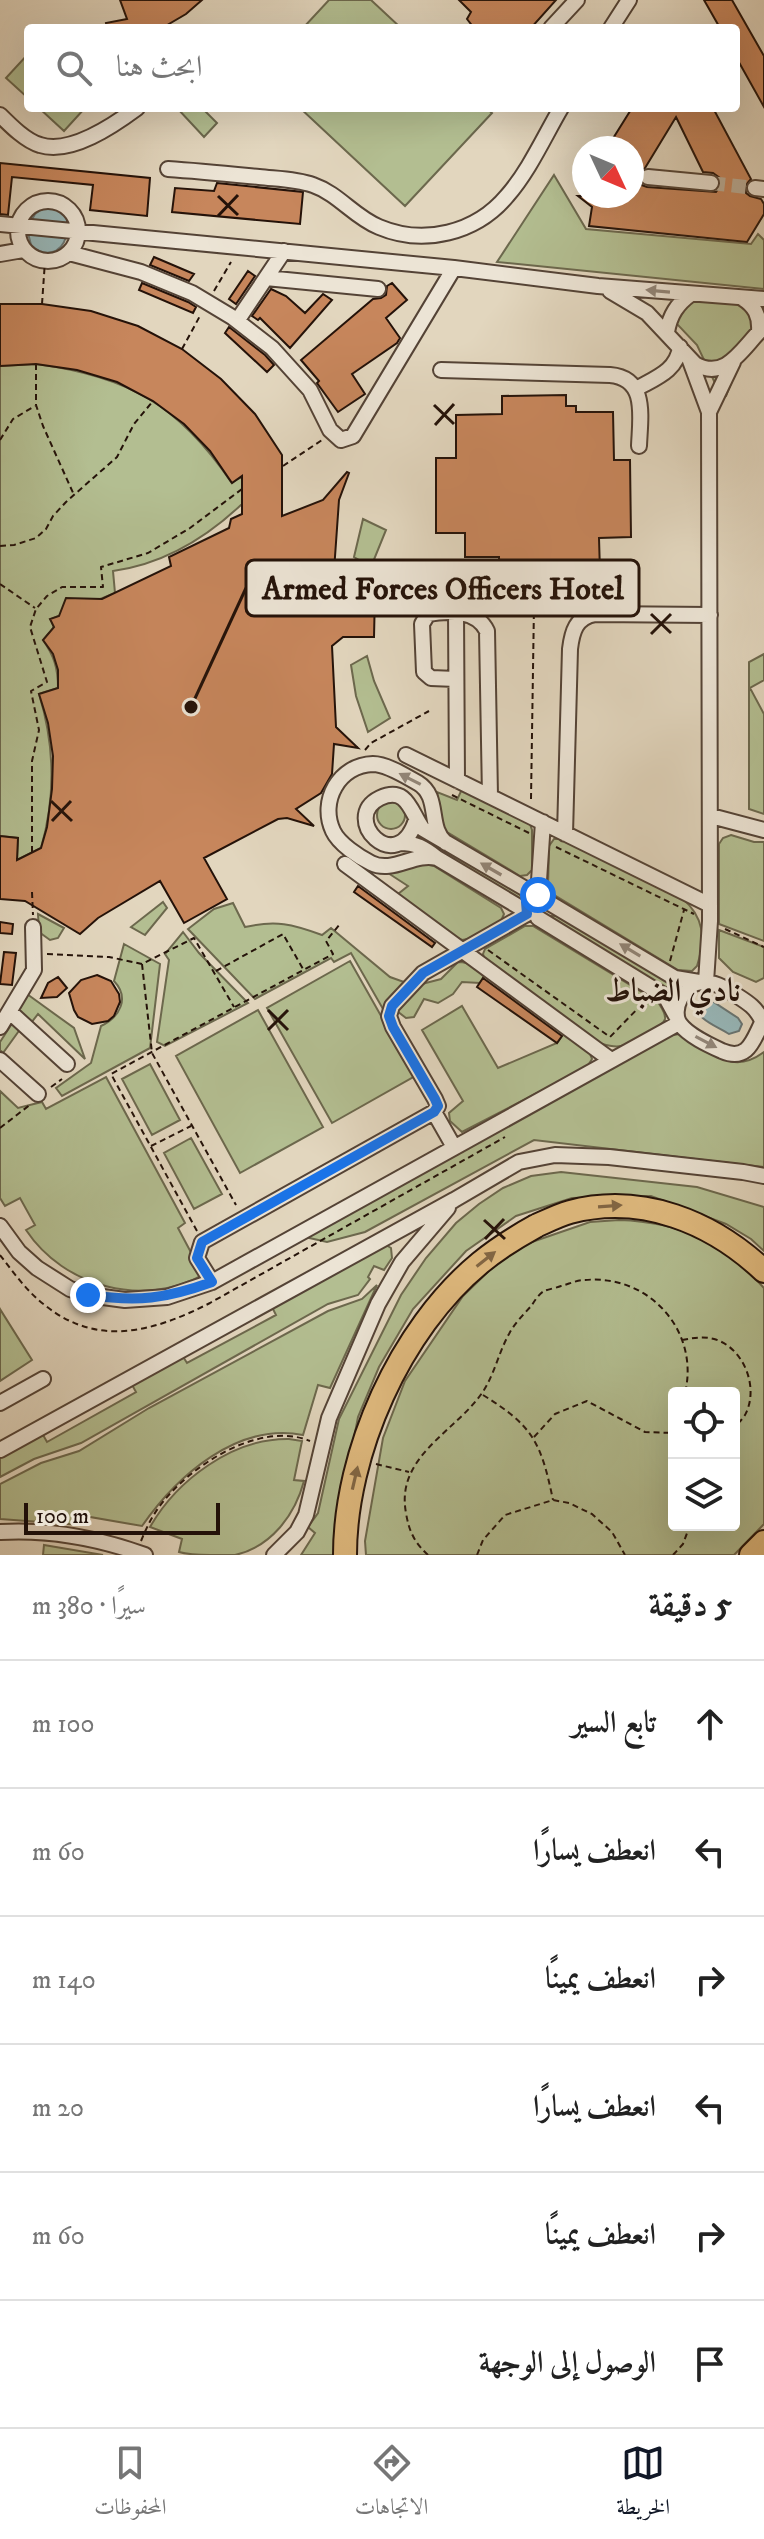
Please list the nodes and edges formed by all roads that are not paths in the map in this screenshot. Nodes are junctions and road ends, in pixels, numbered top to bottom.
1 (577, 0) edge
2 (629, 0) edge
3 (555, 24) edge
4 (614, 24) edge
5 (131, 112) edge
6 (559, 112) edge
7 (0, 115) edge
8 (168, 169) dead end
9 (648, 177) dead end
10 (711, 183) tunnel mouth
11 (0, 224) edge
12 (18, 226) junction
13 (78, 232) junction
14 (23, 250) junction
15 (284, 251) junction
16 (69, 253) junction
17 (0, 254) edge
18 (454, 268) junction
19 (266, 278) junction
20 (598, 286) junction
21 (378, 289) dead end
22 (691, 294) junction
23 (742, 298) junction
24 (764, 299) edge
25 (237, 321) junction
26 (762, 329) edge
27 (667, 332) junction
28 (684, 352) junction
29 (734, 359) junction
30 (441, 370) dead end
31 (670, 370) junction
32 (698, 379) junction
33 (636, 389) junction
34 (709, 412) junction
35 (639, 446) dead end
36 (456, 613) junction
37 (710, 615) junction
38 (456, 679) junction
39 (406, 755) dead end
40 (457, 780) junction
41 (490, 796) junction
42 (711, 816) junction
43 (416, 820) junction
44 (537, 820) junction
45 (764, 830) edge
46 (565, 834) junction
47 (400, 843) junction
48 (446, 843) junction
49 (437, 858) junction
50 (345, 864) dead end
51 (540, 897) junction
52 (710, 905) junction
53 (530, 914) junction
54 (33, 927) road end
55 (463, 951) junction
56 (703, 982) junction
57 (764, 994) edge
58 (749, 1003) junction
59 (10, 1012) junction
60 (678, 1020) junction
61 (763, 1020) edge
62 (0, 1027) edge
63 (0, 1060) edge
64 (611, 1060) junction
65 (67, 1064) dead end
66 (38, 1094) dead end
67 (434, 1112) junction
68 (454, 1147) junction
69 (764, 1176) edge
70 (454, 1200) junction
71 (0, 1226) edge
72 (386, 1237) junction
73 (402, 1262) junction
74 (764, 1271) edge
75 (212, 1282) junction
76 (43, 1379) dead end
77 (0, 1403) edge
78 (0, 1450) edge
79 (0, 1532) edge
80 (764, 1542) edge
81 (141, 1554) edge
82 (274, 1555) edge
83 (345, 1555) edge
84 (751, 1555) edge

1 - 3 street
2 - 4 street
5 - 7 street
6 - 8 street
9 - 10 street
11 - 12 street
12 - 13 street
12 - 13 street
12 - 14 street
13 - 15 street
13 - 16 street
14 - 16 street
14 - 17 street
15 - 18 street
15 - 19 street
16 - 25 street
18 - 20 street
18 - 25 street
19 - 21 street
19 - 25 street
22 -> 20 street
20 - 27 street
22 - 23 street
22 - 27 street
23 - 24 street
23 - 26 street
26 - 29 street
27 - 28 street
28 - 29 street
28 - 31 street
28 - 32 street
29 - 34 street
30 - 33 street
31 - 32 street
31 - 33 street
32 - 34 street
33 - 35 street
34 - 37 street
36 - 38 street
36 - 38 street
36 - 41 street
37 - 42 street
37 - 46 street
38 - 40 street
39 - 40 street
40 - 41 street
41 - 44 street
42 - 45 street
42 - 52 street
43 - 47 street
43 - 47 street
43 - 48 street
44 - 46 street
44 - 51 street
46 - 52 street
47 - 49 street
48 -> 49 street
51 -> 48 street
49 - 53 street
50 - 55 street
51 - 53 street
56 -> 51 street
52 - 56 street
53 - 55 street
53 - 60 street
54 - 59 street
55 - 64 street
55 - 67 street
56 - 58 street
56 - 60 street
57 - 58 street
58 - 61 street
59 - 62 street
59 - 65 street
60 -> 61 street
60 - 64 street
63 - 66 street
64 - 68 street
67 - 68 street
67 - 75 street
68 - 75 street
69 - 70 street
70 - 72 street
70 - 73 street
71 - 75 street
72 - 73 street
72 - 78 street
73 - 82 street
83 -> 74 highway, bridge
76 - 77 street
79 - 81 street
80 - 84 highway

